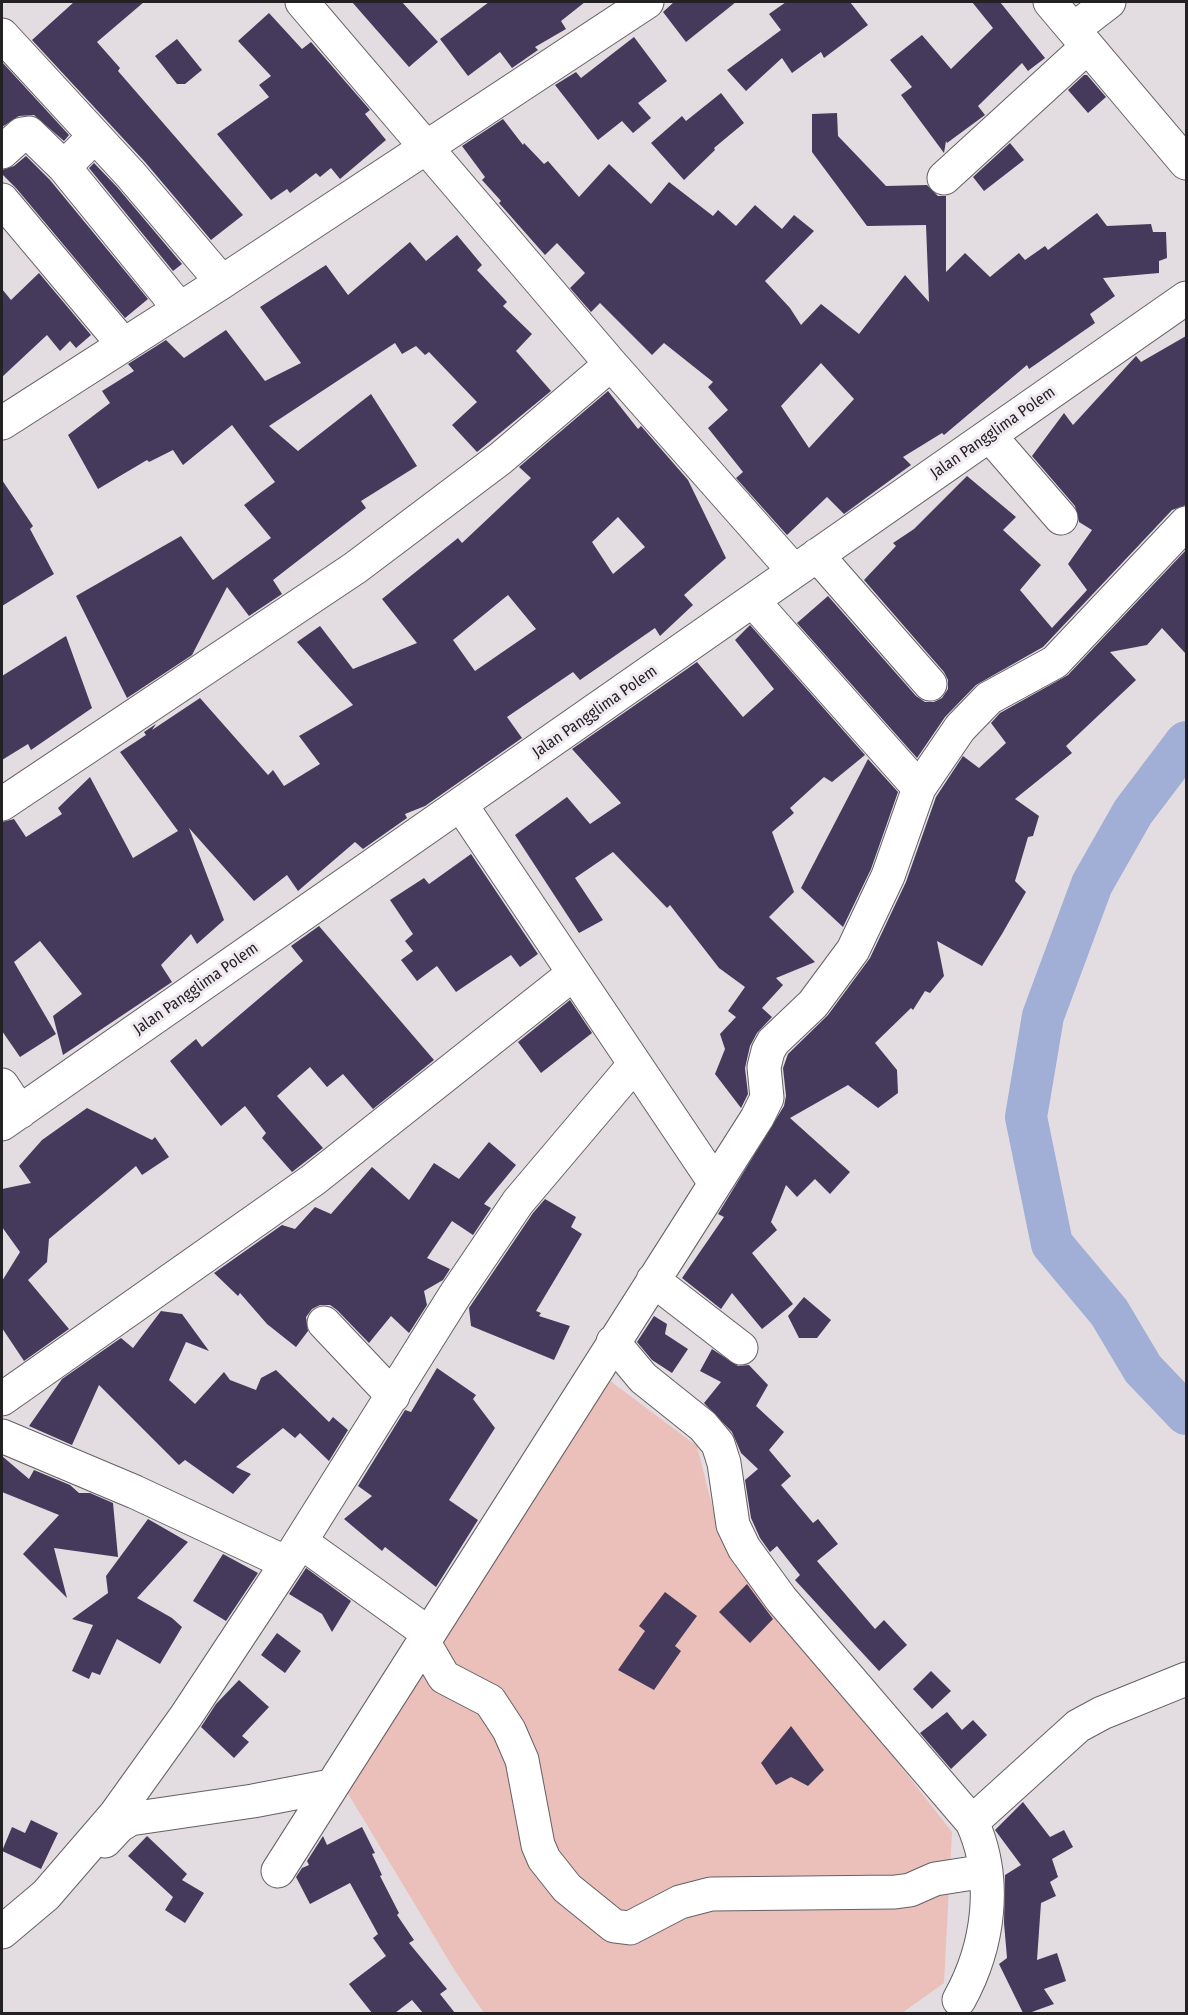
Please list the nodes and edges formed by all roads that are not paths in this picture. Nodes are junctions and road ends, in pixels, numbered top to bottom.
1 (302, 2) edge
2 (647, 2) edge
3 (1050, 2) edge
4 (1109, 2) edge
5 (2, 35) edge
6 (1080, 38) junction
7 (96, 136) junction
8 (424, 147) junction
9 (2, 153) edge
10 (1186, 163) edge
11 (64, 167) junction
12 (944, 178) dead end
13 (2, 200) edge
14 (222, 282) junction
15 (1186, 298) edge
16 (179, 308) junction
17 (123, 344) junction
18 (611, 364) junction
19 (2, 423) edge
20 (990, 436) junction
21 (1061, 518) dead end
22 (1186, 523) edge
23 (806, 563) junction
24 (753, 601) junction
25 (930, 684) dead end
26 (919, 788) junction
27 (2, 804) edge
28 (461, 805) junction
29 (573, 974) junction
30 (633, 1065) junction
31 (2, 1085) edge
32 (10, 1118) edge
33 (715, 1183) junction
34 (652, 1280) junction
35 (324, 1323) dead end
36 (613, 1342) junction
37 (741, 1348) dead end
38 (393, 1396) junction
39 (2, 1400) edge
40 (2, 1436) edge
41 (294, 1553) junction
42 (426, 1637) junction
43 (1186, 1679) edge
44 (331, 1786) junction
45 (972, 1822) junction
46 (278, 1870) dead end
47 (986, 1871) junction
48 (46, 1895) junction
49 (2, 1932) edge
50 (958, 2000) dead end

1 - 8 street
2 - 8 street
3 - 6 street
4 - 6 street
5 - 7 street
6 - 10 street
6 - 12 street
7 - 11 street
7 - 14 street
8 - 14 street
8 - 18 street
9 - 11 street
11 - 16 street
13 - 17 street
14 - 16 street
15 - 20 street, Jalan Pangglima Polem
16 - 17 street
17 - 19 street
18 - 23 street
18 - 27 street
20 - 21 street
20 - 23 street, Jalan Pangglima Polem
22 - 26 street
23 - 24 street, Jalan Pangglima Polem
23 - 25 street
24 - 26 street
24 - 28 street, Jalan Pangglima Polem
26 - 33 street
28 - 29 street
28 - 32 street, Jalan Pangglima Polem
29 - 30 street
29 - 39 street
30 - 33 street
30 - 38 street
31 - 32 street
33 - 34 street
34 - 36 street
34 - 37 street
35 - 38 street
36 - 42 street
36 - 45 street
38 - 41 street
40 - 41 street
41 - 42 street
41 - 48 street
42 - 44 street
42 - 47 street
43 - 45 street
44 - 46 street
44 - 48 street
45 - 47 street
47 - 50 street
48 - 49 street

